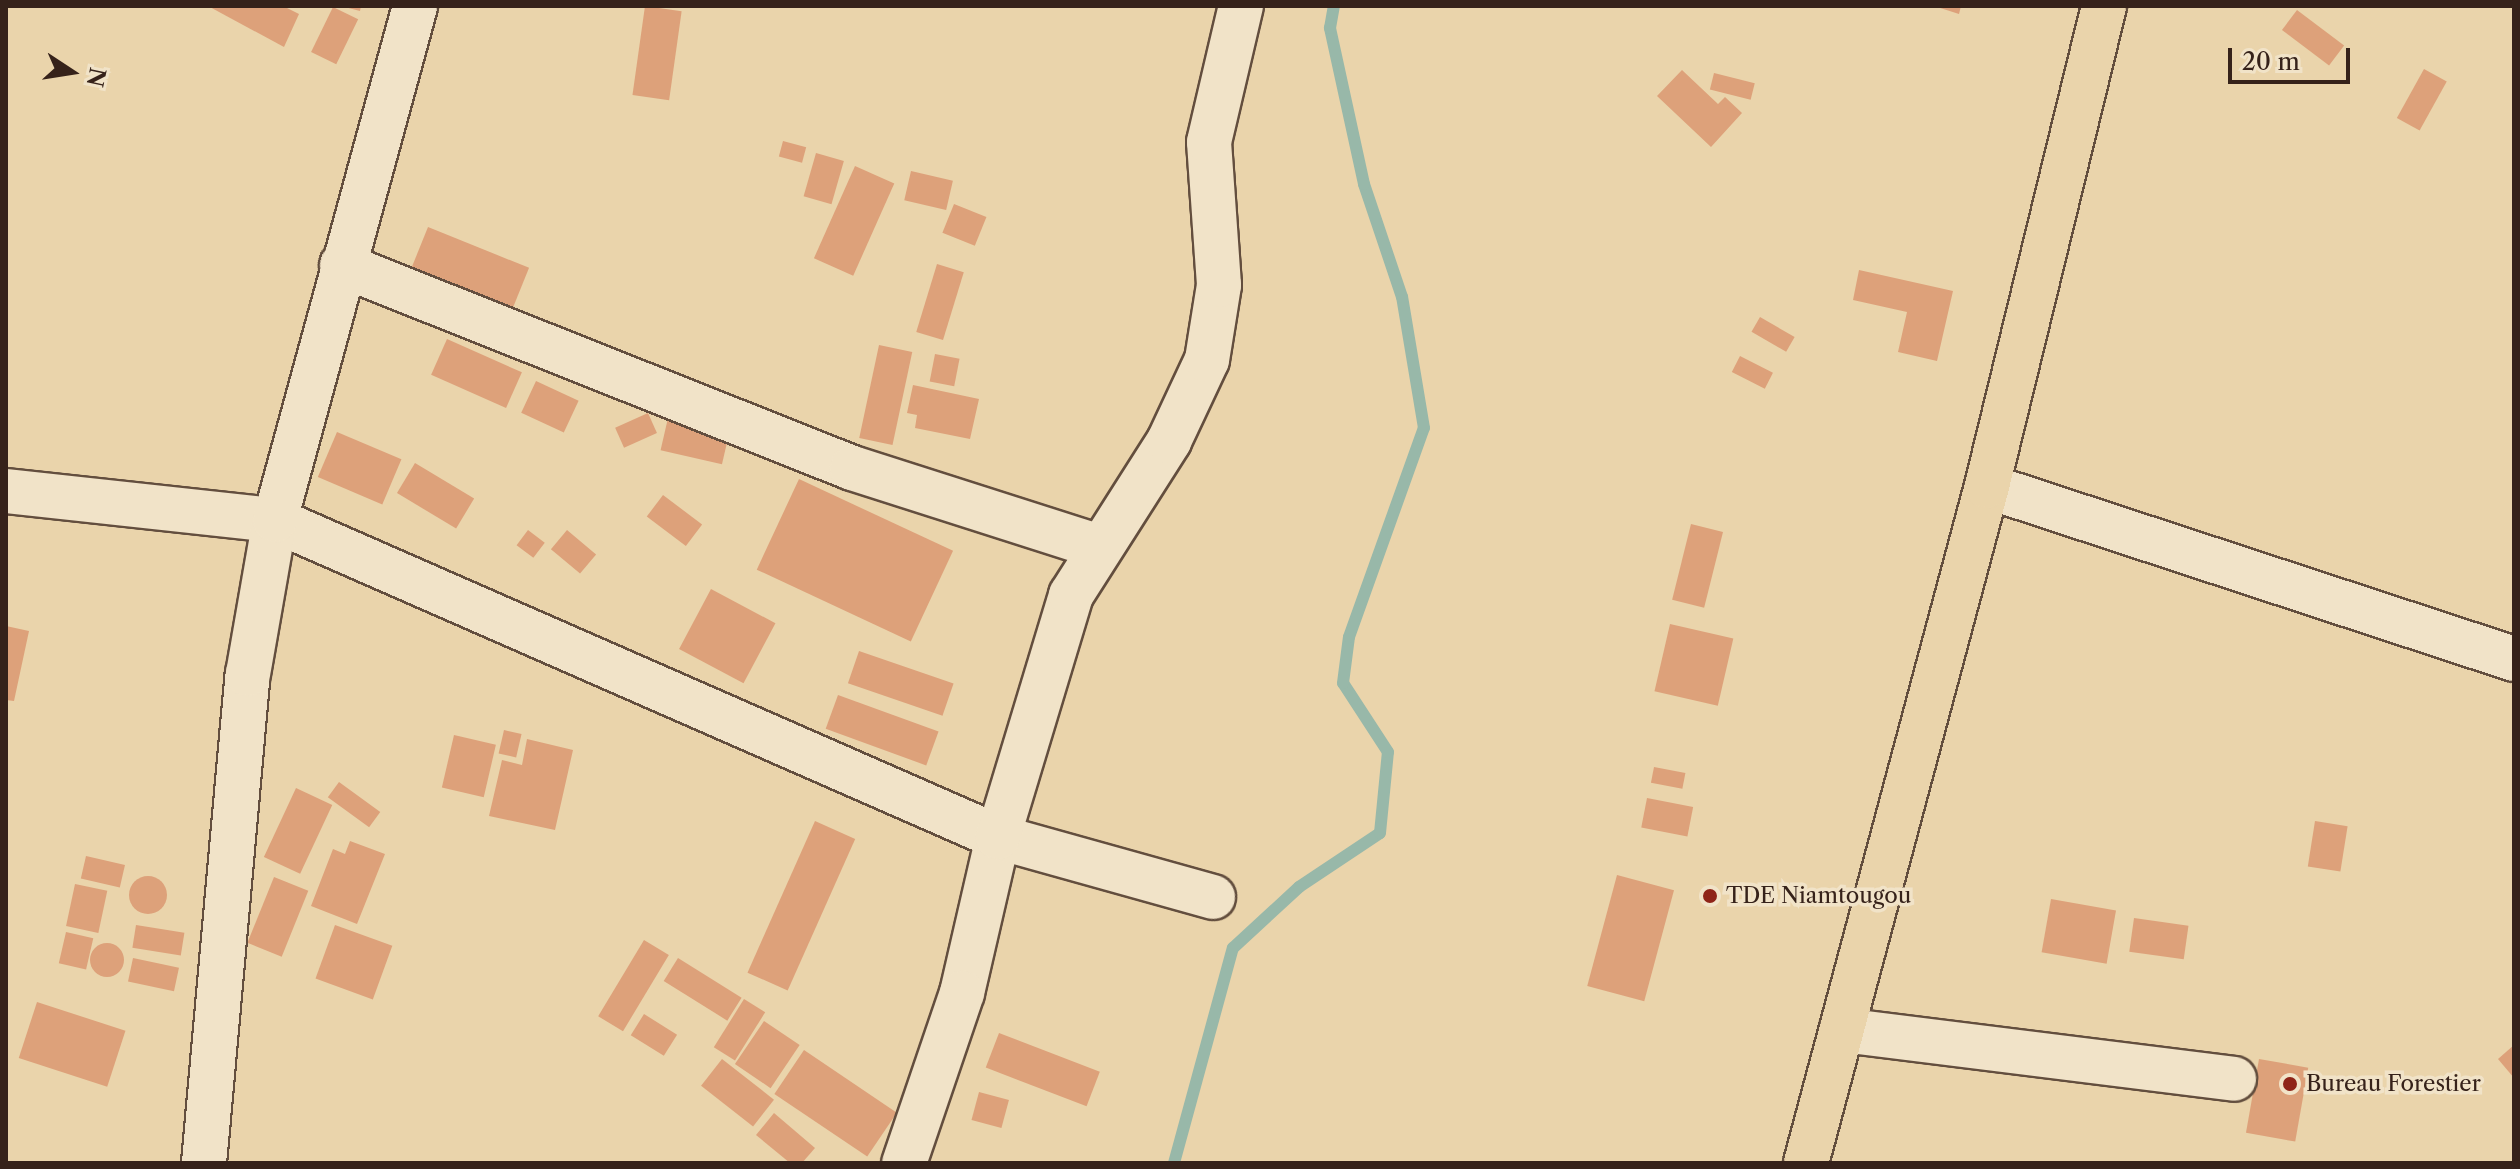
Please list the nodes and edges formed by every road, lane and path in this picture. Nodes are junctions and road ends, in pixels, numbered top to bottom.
1 (415, 6) edge
2 (1241, 6) edge
3 (2104, 6) edge
4 (342, 265) junction
5 (1987, 486) junction
6 (6, 491) edge
7 (275, 520) junction
8 (1100, 547) junction
9 (2514, 659) edge
10 (998, 837) junction
11 (1213, 897) dead end
12 (1842, 1030) junction
13 (2234, 1079) dead end
14 (204, 1163) edge
15 (904, 1163) edge
16 (1806, 1163) edge

1 - 4 street
2 - 8 street
3 - 5 main road
4 - 7 street
4 - 8 street
5 - 9 street
5 - 12 main road
6 - 7 street
7 - 10 street
7 - 14 street
8 - 10 street
10 - 11 street
10 - 15 street
12 - 13 street
12 - 16 main road

